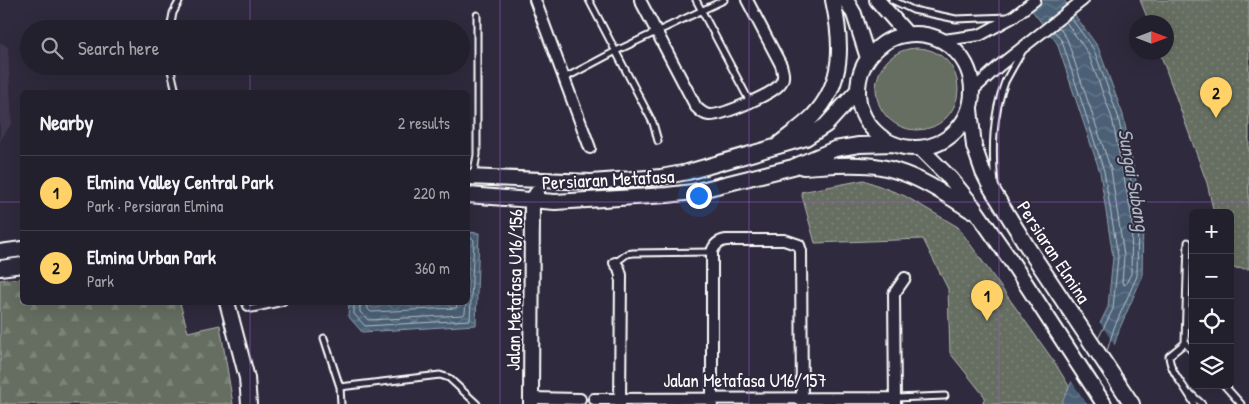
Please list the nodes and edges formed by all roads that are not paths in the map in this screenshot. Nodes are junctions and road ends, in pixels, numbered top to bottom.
1 (180, 0) edge
2 (535, 0) edge
3 (589, 0) edge
4 (640, 0) edge
5 (696, 0) edge
6 (724, 0) edge
7 (747, 0) edge
8 (833, 0) edge
9 (846, 0) edge
10 (877, 0) edge
11 (892, 0) edge
12 (1035, 0) edge
13 (1083, 0) edge
14 (701, 11) junction
15 (476, 15) dead end
16 (1013, 17) junction
17 (172, 20) edge
18 (657, 33) junction
19 (906, 34) junction
20 (944, 40) junction
21 (1025, 47) junction
22 (616, 52) junction
23 (868, 58) junction
24 (172, 75) edge
25 (565, 78) junction
26 (176, 90) edge
27 (858, 90) junction
28 (973, 90) junction
29 (750, 102) junction
30 (970, 109) junction
31 (658, 141) dead end
32 (894, 144) junction
33 (776, 147) junction
34 (590, 148) dead end
35 (920, 148) junction
36 (793, 166) junction
37 (470, 177) edge
38 (520, 180) junction
39 (548, 181) junction
40 (996, 195) junction
41 (470, 196) edge
42 (532, 201) junction
43 (979, 216) junction
44 (1188, 242) dead end
45 (20, 250) edge
46 (0, 252) edge
47 (712, 252) junction
48 (614, 263) joint
49 (20, 265) edge
50 (0, 268) edge
51 (904, 278) dead end
52 (228, 305) edge
53 (246, 305) edge
54 (270, 305) edge
55 (324, 338) dead end
56 (1185, 343) junction
57 (1189, 348) edge
58 (340, 387) junction
59 (1228, 389) edge
60 (1188, 391) junction
61 (945, 396) dead end
62 (580, 399) dead end
63 (594, 399) dead end
64 (531, 401) edge
65 (712, 401) edge
66 (802, 401) edge
67 (895, 401) edge
68 (620, 402) edge
69 (249, 404) edge
70 (341, 404) edge
71 (476, 404) edge
72 (1104, 404) edge
73 (1132, 404) edge
74 (1194, 404) edge
75 (1202, 404) edge
76 (1241, 404) edge

1 - 17 lane
2 - 25 street
3 - 22 lane
4 - 18 street
5 - 14 lane
6 - 14 lane
7 - 29 street
8 - 33 main road
9 - 23 main road
10 - 19 main road
11 - 16 lane
12 - 16 street
13 - 21 street
14 - 18 lane
14 - 29 lane
15 - 37 lane
16 - 20 street
18 - 22 lane
18 - 29 street
19 - 20 main road
19 - 23 main road
20 - 28 main road
21 - 28 street
21 - 40 lane
22 - 25 lane
22 - 31 lane
23 - 27 main road
24 - 26 lane
25 - 34 street
27 - 32 main road
27 - 33 main road, Persiaran Metafasa
28 - 30 main road
30 - 35 main road
30 - 40 main road, Persiaran Elmina
32 - 35 main road
32 - 36 main road, Persiaran Metafasa
33 - 39 main road, Persiaran Metafasa
35 - 43 main road
36 - 42 main road, Persiaran Metafasa
36 - 43 main road
37 - 38 main road, Persiaran Metafasa
38 - 39 main road, Persiaran Metafasa
38 - 42 main road
39 - 42 main road, Jalan Metafasa U16/156
40 - 73 main road, Persiaran Elmina
41 - 42 main road, Persiaran Metafasa
42 - 64 main road, Jalan Metafasa U16/156
43 - 72 main road
44 - 56 lane
45 - 46 main road
47 - 48 lane
47 - 65 street
47 - 66 street
48 - 68 street
49 - 50 main road
51 - 67 street
52 - 69 main road
53 - 54 lane
55 - 58 lane
56 - 57 lane
56 - 60 lane
58 - 70 lane
58 - 71 lane
59 - 76 lane
60 - 74 lane
60 - 75 lane
61 - 67 lane
62 - 64 street
63 - 68 street, Jalan Metafasa U16/157
65 - 66 street, Jalan Metafasa U16/157
65 - 68 street, Jalan Metafasa U16/157
66 - 67 street, Jalan Metafasa U16/157

